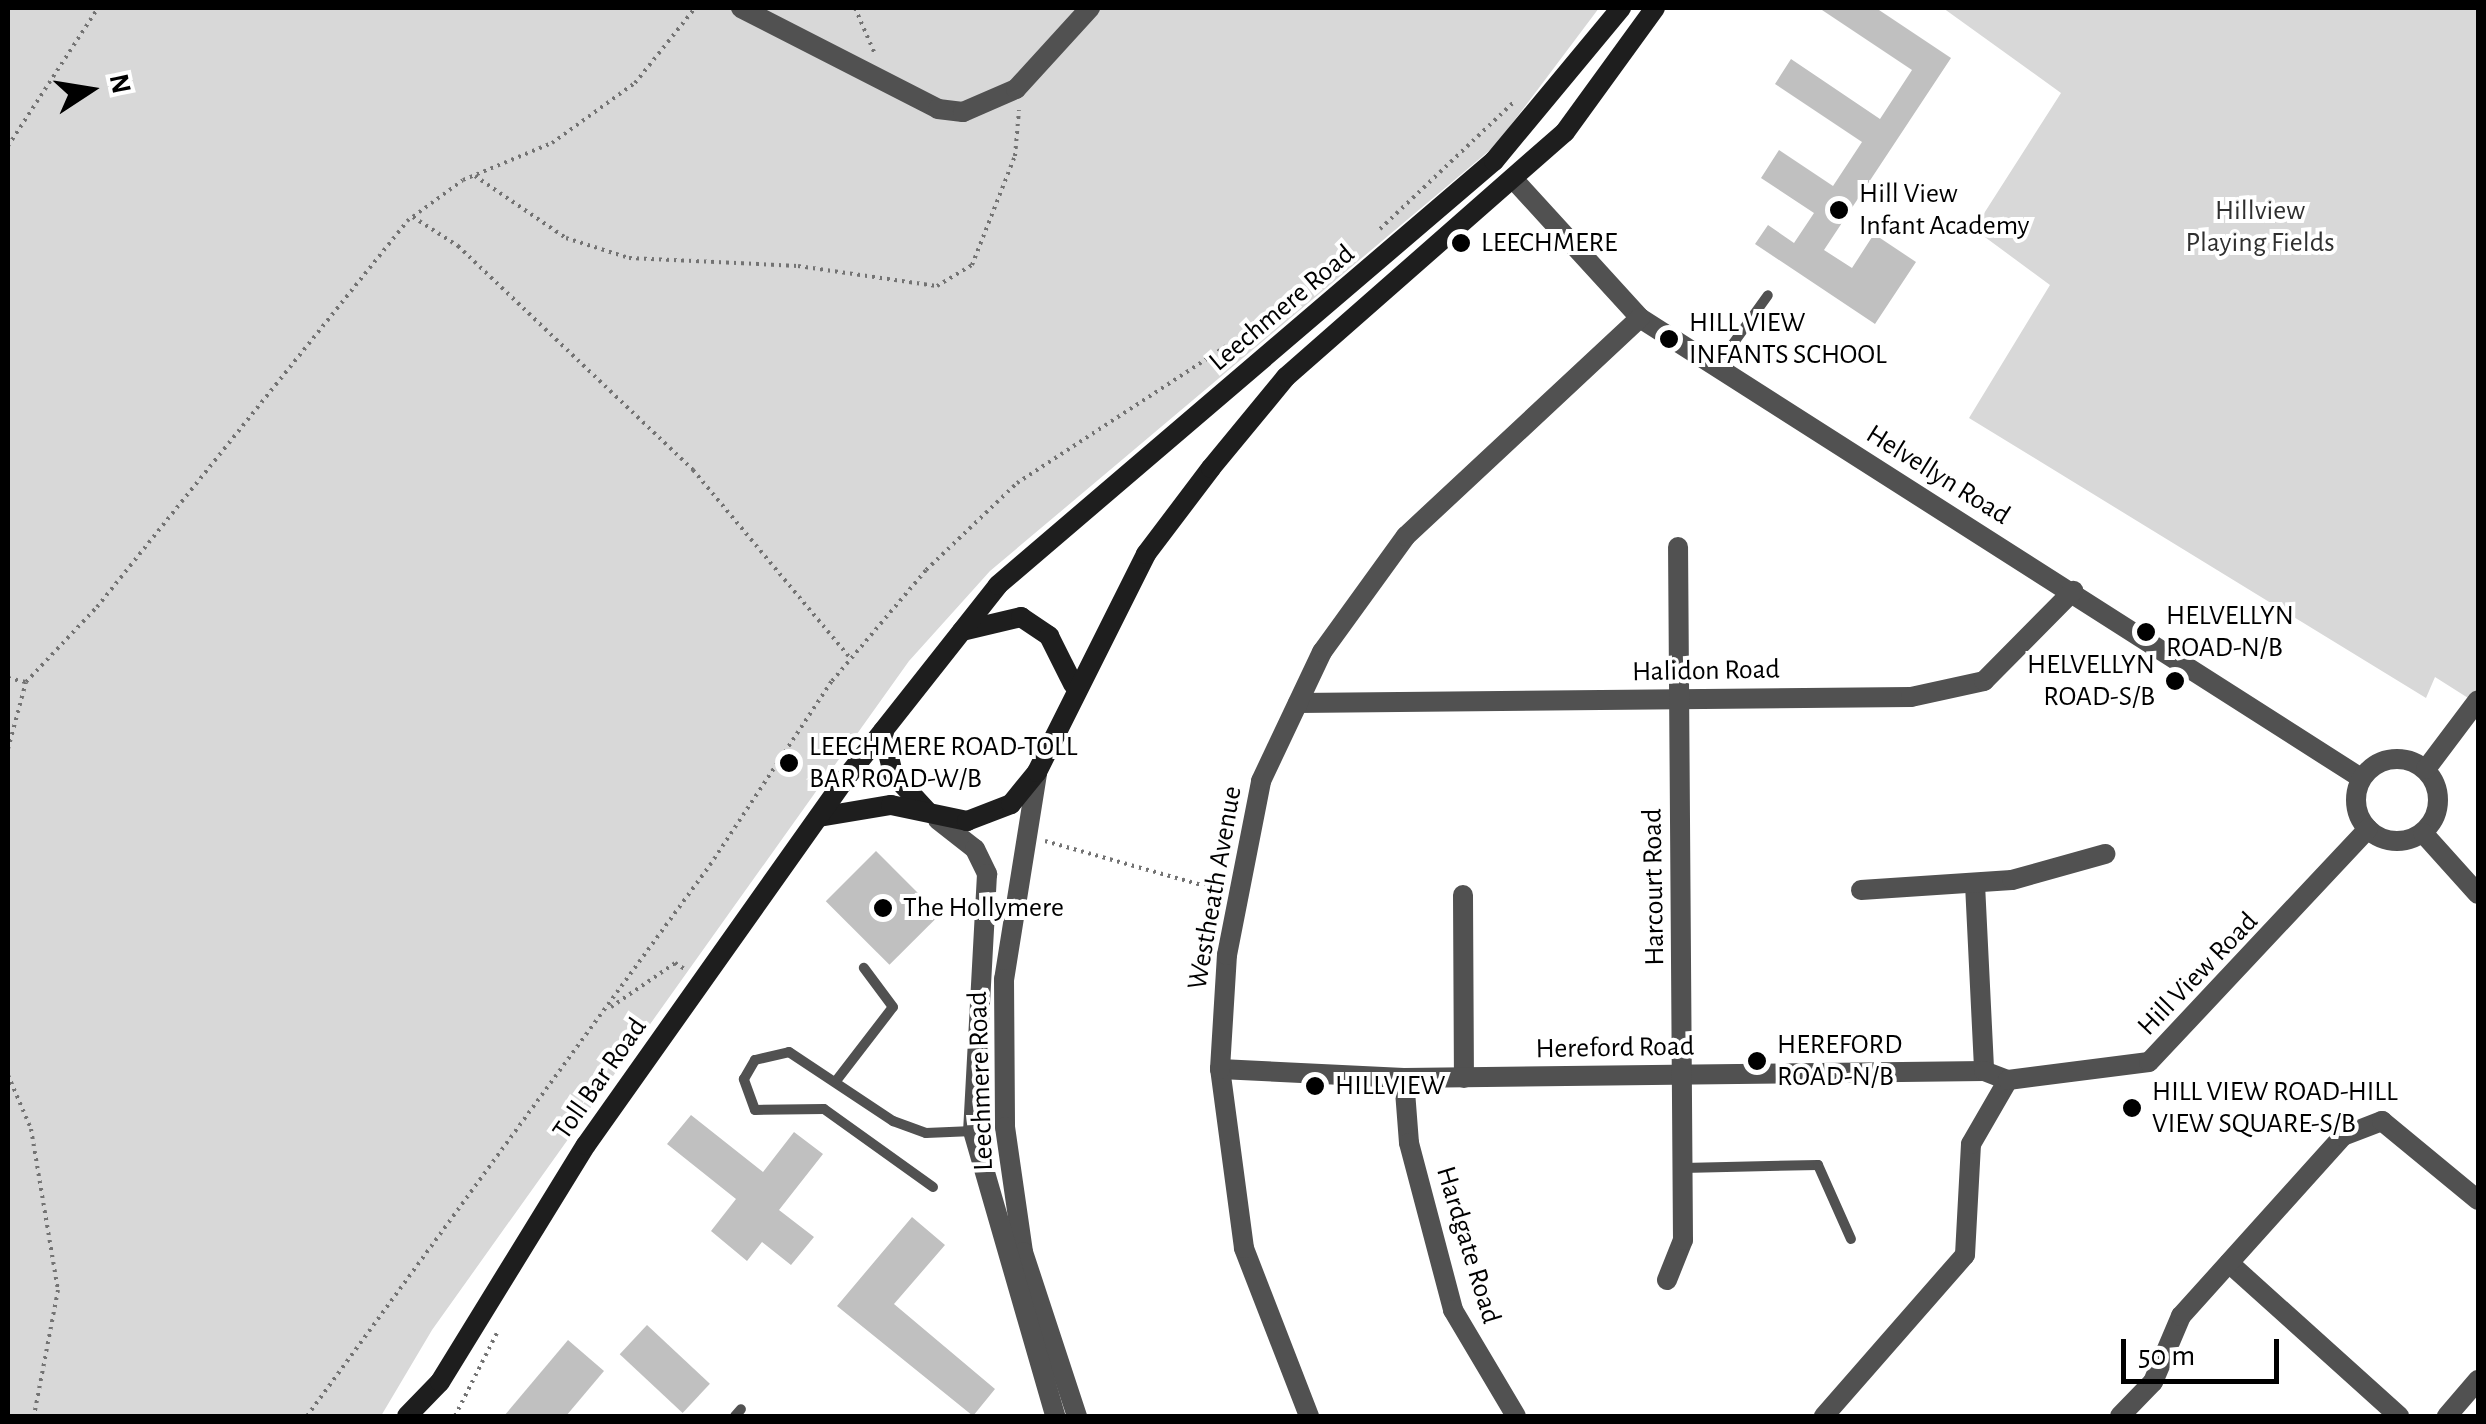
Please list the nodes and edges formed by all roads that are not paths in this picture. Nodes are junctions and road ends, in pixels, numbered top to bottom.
1 (742, 8) edge
2 (1090, 8) edge
3 (1621, 8) edge
4 (1655, 8) edge
5 (1494, 161) junction
6 (1516, 182) junction
7 (1768, 295) dead end
8 (1640, 318) junction
9 (1716, 366) junction
10 (1678, 547) dead end
11 (2073, 591) junction
12 (960, 632) junction
13 (1073, 684) junction
14 (1680, 698) junction
15 (2478, 700) edge
16 (1298, 703) junction
17 (883, 731) junction
18 (2426, 769) junction
19 (1037, 772) junction
20 (849, 774) joint
21 (2361, 778) junction
22 (819, 817) junction
23 (938, 820) junction
24 (2368, 829) junction
25 (2422, 833) junction
26 (2105, 854) dead end
27 (1975, 884) junction
28 (1861, 890) dead end
29 (2478, 894) edge
30 (1463, 895) dead end
31 (864, 968) dead end
32 (1220, 1069) junction
33 (1984, 1071) junction
34 (1684, 1075) junction
35 (1404, 1078) junction
36 (1464, 1078) junction
37 (836, 1080) junction
38 (2008, 1080) junction
39 (973, 1131) junction
40 (1683, 1168) junction
41 (933, 1186) dead end
42 (2475, 1190) edge
43 (1851, 1238) dead end
44 (2230, 1262) junction
45 (1667, 1280) dead end
46 (2478, 1380) edge
47 (440, 1382) junction
48 (407, 1416) edge
49 (426, 1416) edge
50 (1055, 1416) edge
51 (1077, 1416) edge
52 (1308, 1416) edge
53 (1516, 1416) edge
54 (1824, 1416) edge
55 (2120, 1416) edge
56 (2400, 1416) edge
57 (2447, 1416) edge

1 - 2 street
3 - 5 main road, Leechmere Road
4 - 6 main road, Leechmere Road
5 - 6 main road
5 - 12 main road, Leechmere Road
6 - 8 street, Helvellyn Road
6 - 13 main road, Leechmere Road
7 - 9 lane
8 - 9 street, Helvellyn Road
8 - 16 street, Westheath Avenue
9 - 11 street, Helvellyn Road
10 - 14 street, Harcourt Road
11 - 14 street, Halidon Road
11 - 21 street, Helvellyn Road
12 - 13 main road
12 - 17 main road, Leechmere Road
13 - 19 main road, Leechmere Road
14 - 16 street, Halidon Road
14 - 34 street, Harcourt Road
15 - 18 street
16 - 32 street, Westheath Avenue
17 - 20 main road, Leechmere Road
17 - 23 main road, Leechmere Road
18 - 21 street
18 - 25 street
19 - 23 main road
19 - 51 street, Leechmere Road
20 - 22 main road, Toll Bar Road
21 - 24 street
22 - 23 main road
22 - 47 main road, Toll Bar Road
23 - 39 street, Leechmere Road
24 - 25 street
24 - 38 street, Hill View Road
25 - 29 street
26 - 27 street
27 - 28 street
27 - 33 street
30 - 36 street
31 - 37 lane
32 - 35 street, Hereford Road
32 - 52 street, Westheath Avenue
33 - 34 street, Hereford Road
33 - 38 street, Hereford Road
34 - 36 street, Hereford Road
34 - 40 street, Harcourt Road
35 - 36 street, Hereford Road
35 - 53 street, Hardgate Road
37 - 39 lane
37 - 41 lane
38 - 54 street
39 - 50 street, Leechmere Road
40 - 43 lane
40 - 45 street, Harcourt Road
42 - 44 street
44 - 55 street
44 - 56 street
46 - 57 street
47 - 48 main road, Toll Bar Road
47 - 49 main road, Toll Bar Road

